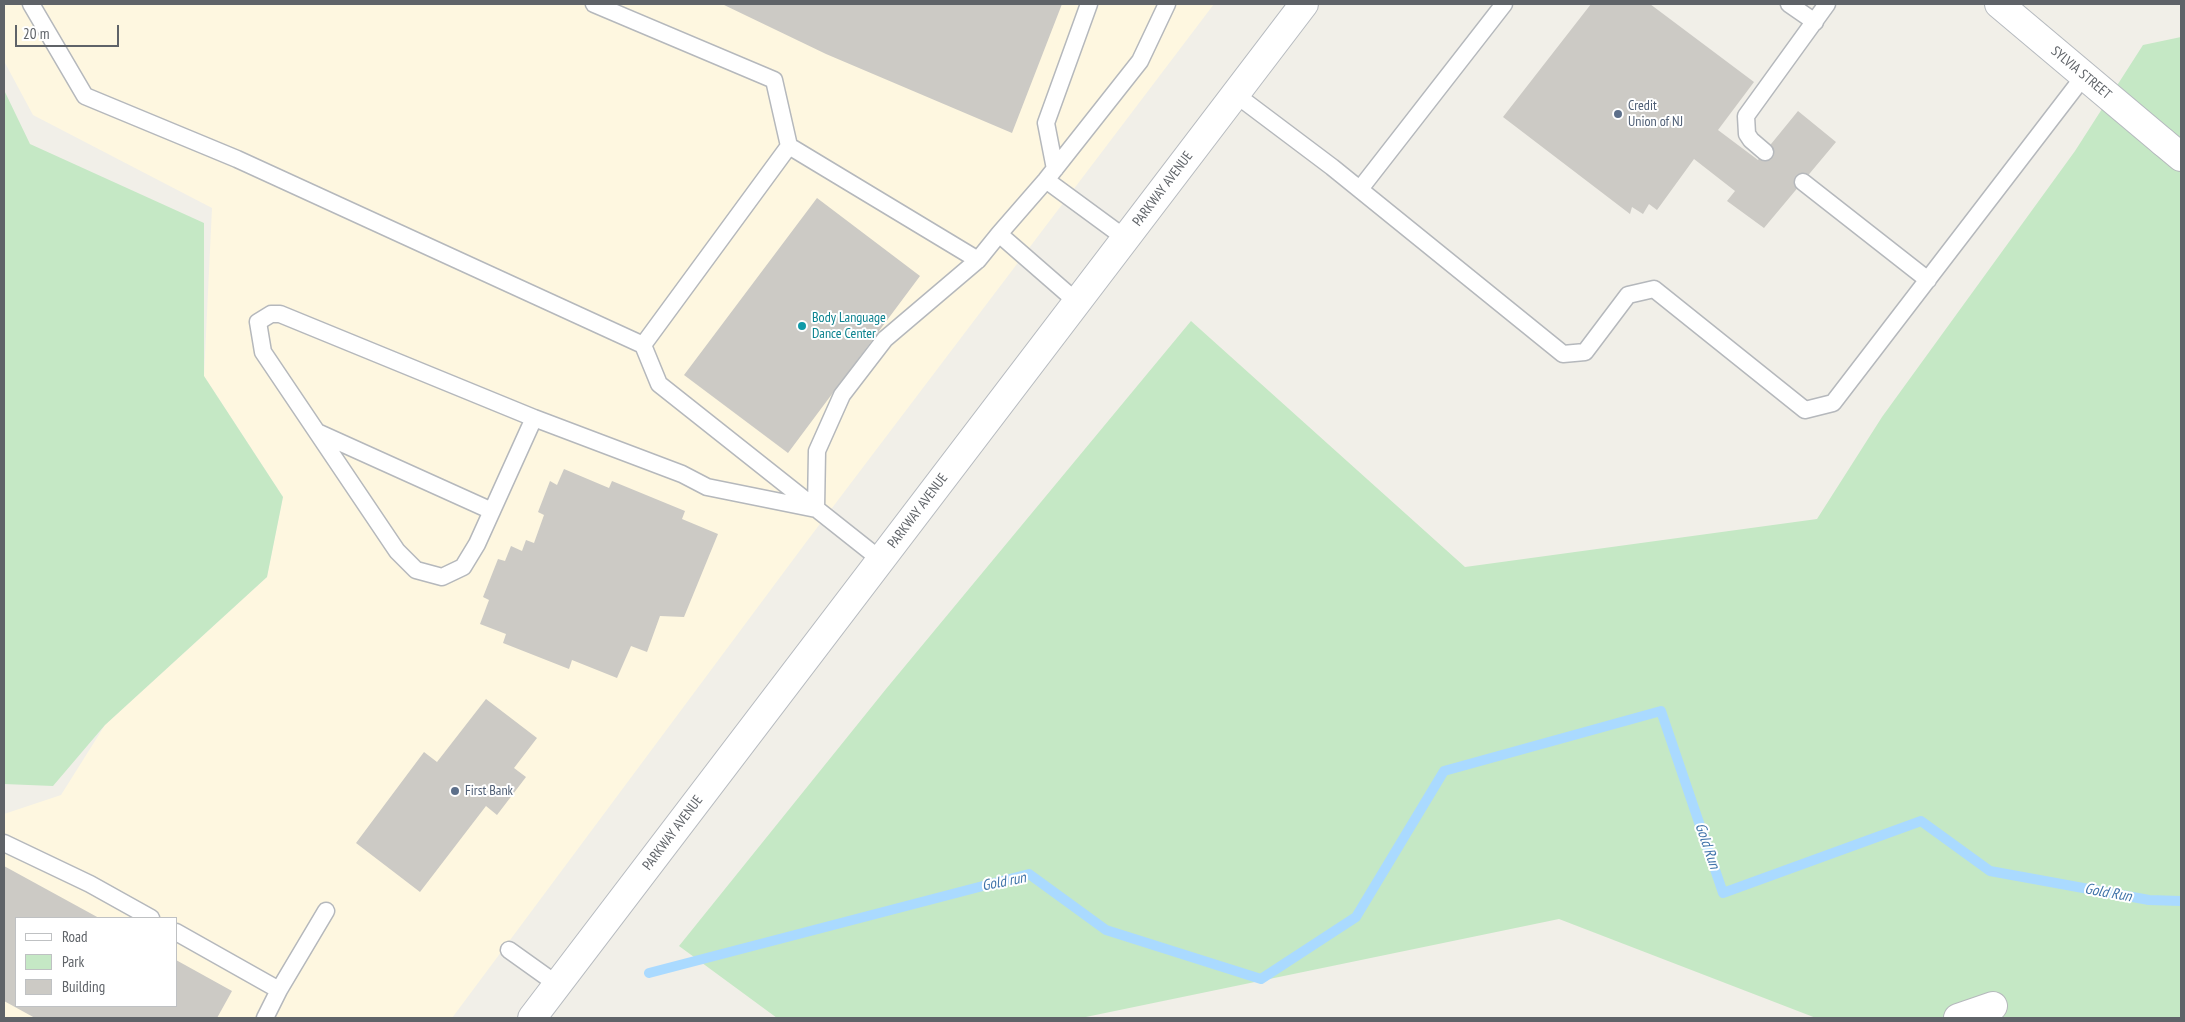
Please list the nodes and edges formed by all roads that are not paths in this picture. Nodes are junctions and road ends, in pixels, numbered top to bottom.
1 (31, 4) edge
2 (594, 4) edge
3 (1089, 4) edge
4 (1167, 4) edge
5 (1304, 4) edge
6 (1504, 4) edge
7 (1789, 4) edge
8 (1827, 4) edge
9 (1999, 4) edge
10 (1814, 22) junction
11 (2084, 76) junction
12 (1235, 94) junction
13 (789, 146) junction
14 (2172, 149) edge
15 (1765, 152) dead end
16 (1050, 174) junction
17 (1802, 182) dead end
18 (1360, 189) junction
19 (999, 234) junction
20 (1126, 238) junction
21 (978, 260) junction
22 (1928, 280) junction
23 (1077, 302) junction
24 (643, 345) junction
25 (534, 418) junction
26 (317, 432) junction
27 (816, 509) junction
28 (492, 511) junction
29 (881, 560) junction
30 (4, 843) edge
31 (326, 911) dead end
32 (149, 917) edge
33 (178, 933) edge
34 (509, 950) dead end
35 (558, 985) junction
36 (279, 990) junction
37 (1993, 1006) dead end
38 (265, 1018) edge
39 (532, 1018) edge
40 (1958, 1018) edge

1 - 24 lane
2 - 13 lane
3 - 16 lane
4 - 16 lane
5 - 12 main road, PARKWAY AVENUE
6 - 18 lane
7 - 10 lane
8 - 10 lane
9 - 11 main road, SYLVIA STREET
10 - 15 lane
11 - 14 main road, SYLVIA STREET
11 - 22 lane
12 - 18 lane
12 - 20 main road, PARKWAY AVENUE
13 - 21 lane
13 - 24 lane
16 - 19 lane
16 - 20 lane
17 - 22 lane
18 - 22 lane
19 - 21 lane
19 - 23 lane
20 - 23 main road, PARKWAY AVENUE
21 - 27 lane
23 - 29 main road, PARKWAY AVENUE
24 - 27 lane
25 - 26 lane
25 - 27 lane
25 - 28 lane
26 - 28 lane
26 - 28 lane
27 - 29 lane
29 - 35 main road, PARKWAY AVENUE
30 - 32 lane
31 - 36 lane
33 - 36 lane
34 - 35 lane
35 - 39 main road, PARKWAY AVENUE
36 - 38 lane
37 - 40 main road

